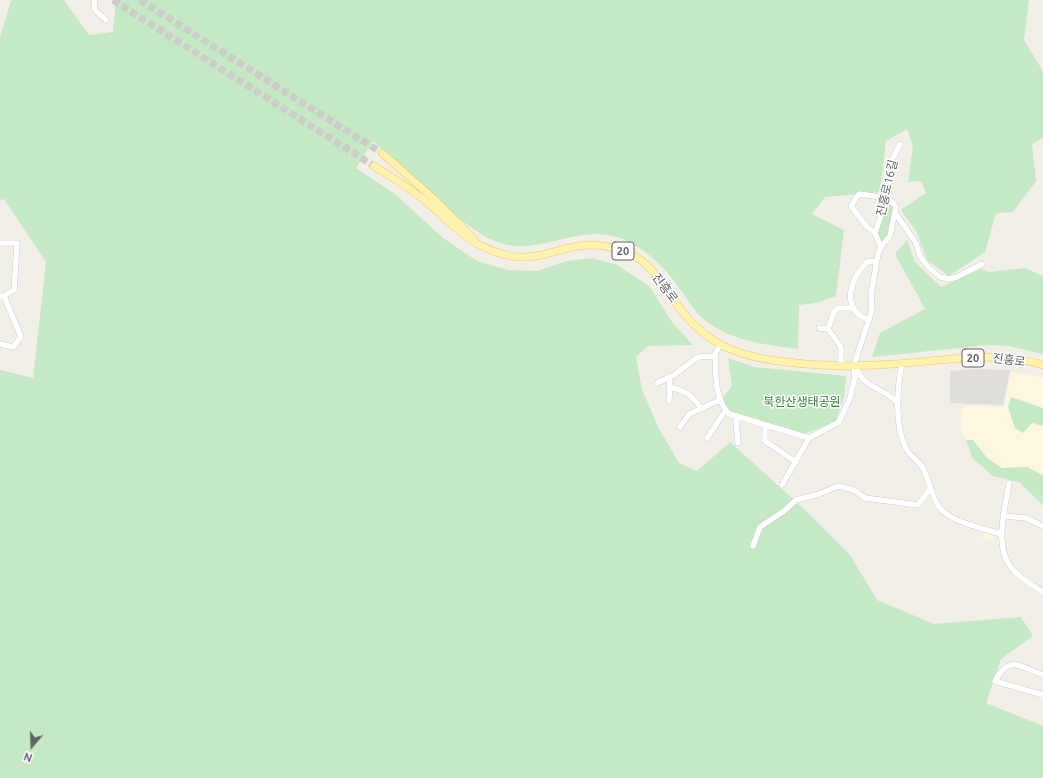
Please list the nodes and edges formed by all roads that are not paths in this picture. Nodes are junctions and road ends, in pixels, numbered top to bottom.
1 (94, 0) edge
2 (106, 20) dead end
3 (900, 144) dead end
4 (382, 153) tunnel mouth
5 (374, 166) tunnel mouth
6 (887, 199) junction
7 (896, 214) junction
8 (875, 233) junction
9 (0, 243) edge
10 (480, 245) junction
11 (881, 247) junction
12 (877, 261) junction
13 (982, 264) dead end
14 (2, 296) edge
15 (854, 308) junction
16 (869, 320) junction
17 (819, 328) dead end
18 (828, 329) junction
19 (0, 344) edge
20 (720, 345) junction
21 (715, 354) junction
22 (898, 364) junction
23 (841, 365) junction
24 (854, 365) junction
25 (1043, 365) edge
26 (670, 377) junction
27 (657, 383) dead end
28 (669, 387) junction
29 (720, 400) junction
30 (669, 401) dead end
31 (898, 402) junction
32 (701, 408) junction
33 (726, 410) junction
34 (737, 416) junction
35 (765, 425) junction
36 (680, 427) dead end
37 (707, 438) dead end
38 (809, 438) junction
39 (738, 443) dead end
40 (796, 462) junction
41 (1009, 483) dead end
42 (782, 485) dead end
43 (930, 489) junction
44 (1004, 516) junction
45 (1043, 526) edge
46 (1002, 534) junction
47 (754, 546) dead end
48 (1043, 592) edge
49 (1043, 675) edge
50 (1043, 695) edge

1 - 2 street
3 - 6 street, 진흥로16길
4 - 10 main road, 진흥로 / 20
5 - 10 main road, 진흥로 / 20
6 - 7 street
6 - 8 street, 진흥로16길
6 - 8 street, 진흥로16길
7 - 11 street
7 - 13 street
8 - 11 street, 진흥로16길
9 - 14 street
10 - 20 main road, 진흥로 / 20
11 - 12 street
12 - 15 street
12 - 16 street
14 - 19 street
15 - 16 street
15 - 18 street
16 - 24 street
17 - 18 street
18 - 23 street
20 - 21 street
20 - 23 main road, 진흥로 / 20
21 - 26 street
21 - 29 street
22 - 24 main road, 진흥로 / 20
22 - 25 main road, 진흥로 / 20
22 - 31 street
23 - 24 main road, 진흥로 / 20
24 - 31 street
24 - 38 street
26 - 27 street
26 - 28 street
28 - 30 street
28 - 32 street
29 - 32 street
29 - 33 street
31 - 43 street
32 - 36 street
33 - 34 street
33 - 37 street
34 - 35 street
34 - 39 street
35 - 38 street
35 - 40 street
38 - 40 street
40 - 42 street
41 - 44 street
43 - 46 street
43 - 47 street
44 - 45 street
44 - 46 street
46 - 48 street
49 - 50 street

